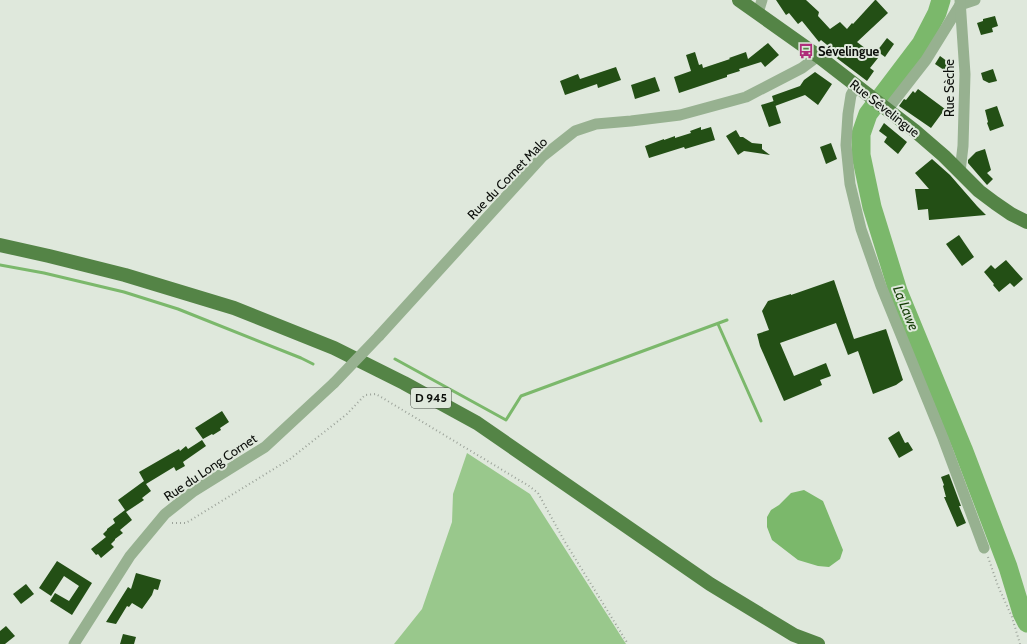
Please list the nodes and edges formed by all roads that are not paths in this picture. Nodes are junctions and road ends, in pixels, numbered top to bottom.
1 (739, 0) edge
2 (975, 0) edge
3 (960, 3) edge
4 (760, 7) edge
5 (818, 56) junction
6 (861, 90) junction
7 (885, 109) junction
8 (960, 172) junction
9 (1027, 222) edge
10 (0, 245) edge
11 (334, 383) joint
12 (984, 548) road end
13 (74, 644) edge
14 (818, 644) edge

1 - 4 main road, Rue Sévelingue
2 - 3 street
3 - 7 street, Rue Sèche
3 - 8 street, Rue Sèche
4 - 5 main road, Rue Sévelingue
5 - 6 main road, Rue Sévelingue
5 - 11 street, Rue du Cornet Malo, bridge
6 - 7 main road, Rue Sévelingue
6 - 12 street
7 - 8 main road, Rue Sévelingue
8 - 9 main road, Rue Sévelingue
10 - 14 main road, D 945
11 - 13 street, Rue du Long Cornet

